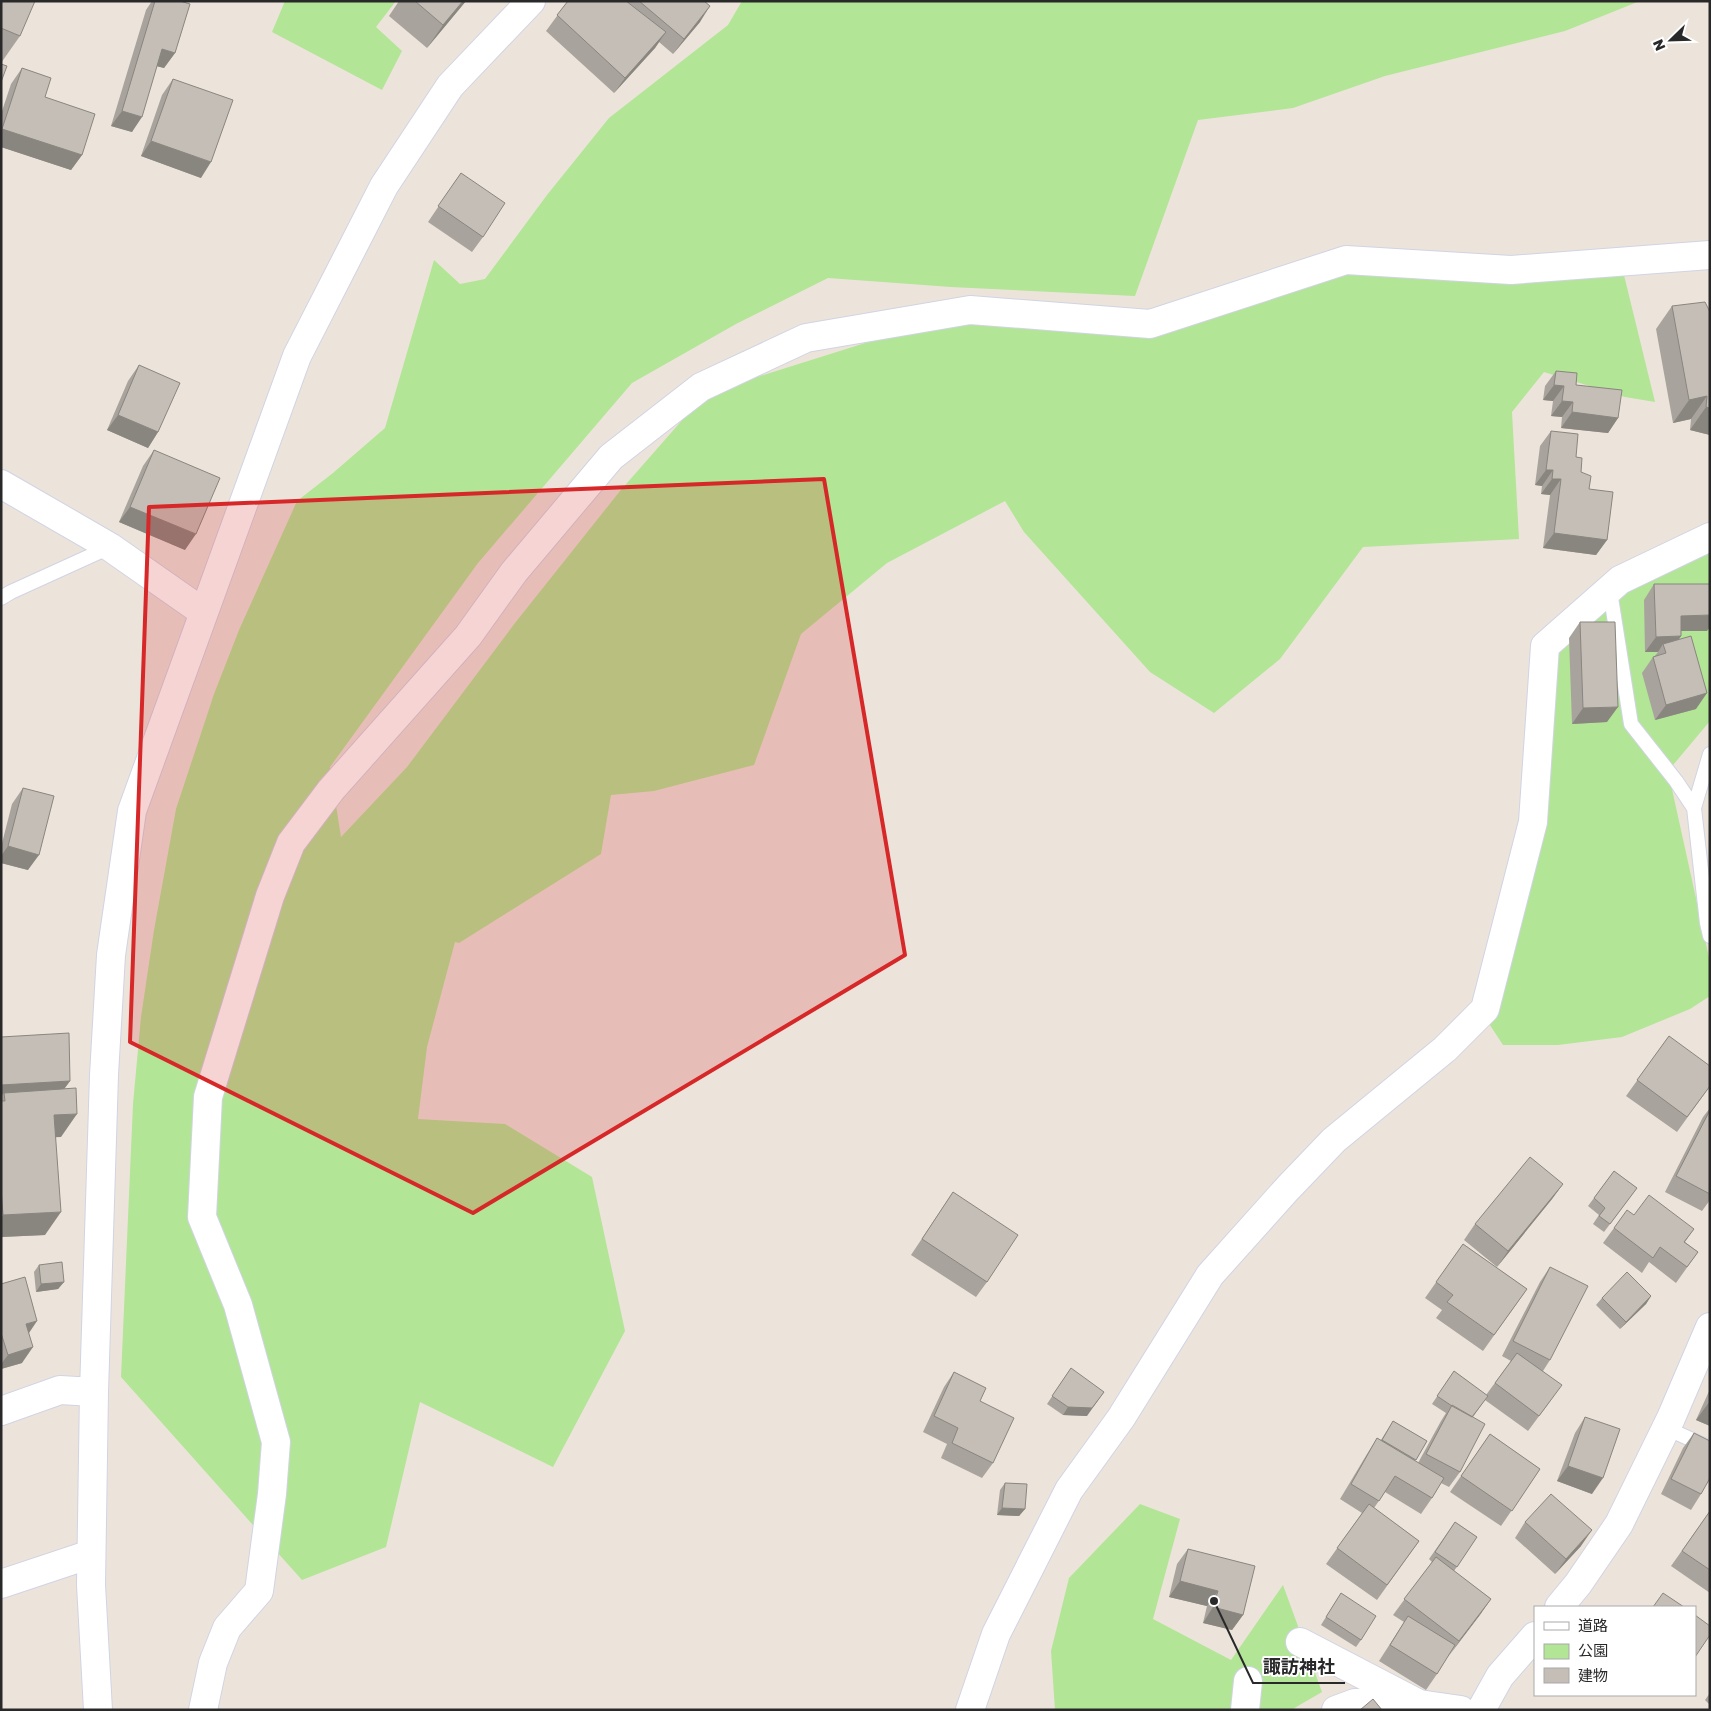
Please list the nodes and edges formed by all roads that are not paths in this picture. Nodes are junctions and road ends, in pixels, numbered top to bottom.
1 (531, 1) edge
2 (1710, 254) edge
3 (1, 484) edge
4 (1710, 537) edge
5 (110, 547) junction
6 (1610, 591) junction
7 (1, 598) edge
8 (204, 612) junction
9 (1710, 754) edge
10 (1694, 808) junction
11 (1710, 936) edge
12 (1710, 1327) edge
13 (94, 1392) junction
14 (1, 1410) edge
15 (1666, 1428) junction
16 (1710, 1448) edge
17 (91, 1554) junction
18 (1, 1584) edge
19 (1560, 1606) edge
20 (1534, 1637) edge
21 (1300, 1642) dead end
22 (1248, 1680) dead end
23 (1419, 1704) junction
24 (98, 1710) edge
25 (203, 1710) edge
26 (970, 1710) edge
27 (1245, 1710) edge
28 (1336, 1710) edge
29 (1461, 1710) edge
30 (1481, 1710) edge

1 - 8 street
2 - 25 street
3 - 5 street
4 - 6 street
5 - 7 lane
5 - 8 street
6 - 10 lane
6 - 26 street
8 - 13 street
9 - 10 lane
10 - 11 lane
12 - 15 street
13 - 14 street
13 - 17 street
15 - 16 lane
15 - 19 street
17 - 18 street
17 - 24 street
20 - 30 street
21 - 23 street
22 - 27 street
23 - 28 street
23 - 29 street

